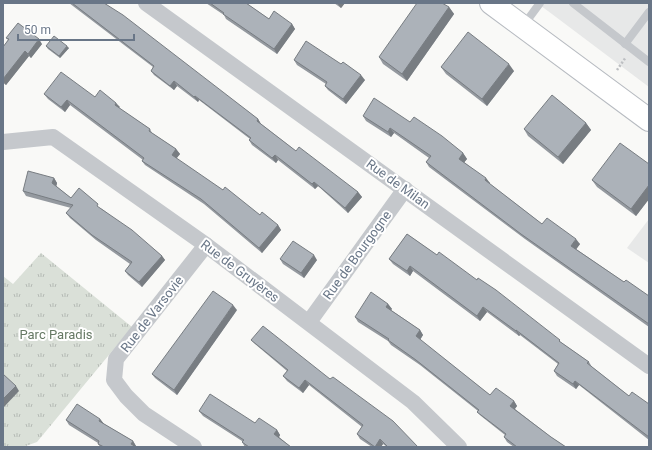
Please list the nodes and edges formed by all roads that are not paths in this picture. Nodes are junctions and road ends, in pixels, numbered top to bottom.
1 (146, 3) edge
2 (492, 3) edge
3 (540, 3) edge
4 (573, 3) edge
5 (649, 12) edge
6 (523, 26) junction
7 (625, 44) junction
8 (649, 51) edge
9 (646, 60) edge
10 (649, 120) edge
11 (3, 142) edge
12 (405, 188) junction
13 (206, 245) junction
14 (309, 322) junction
15 (649, 366) edge
16 (194, 447) edge
17 (458, 447) edge

1 - 12 street, Rue de Milan
2 - 6 main road
3 - 6 lane
4 - 7 lane
5 - 7 lane
6 - 10 main road
7 - 9 lane
8 - 9 lane
11 - 13 street, Rue de Gruyères
12 - 14 street, Rue de Bourgogne
12 - 15 street, Rue de Milan
13 - 14 street, Rue de Gruyères
13 - 16 street, Rue de Varsovie
14 - 17 street, Rue de Gruyères

